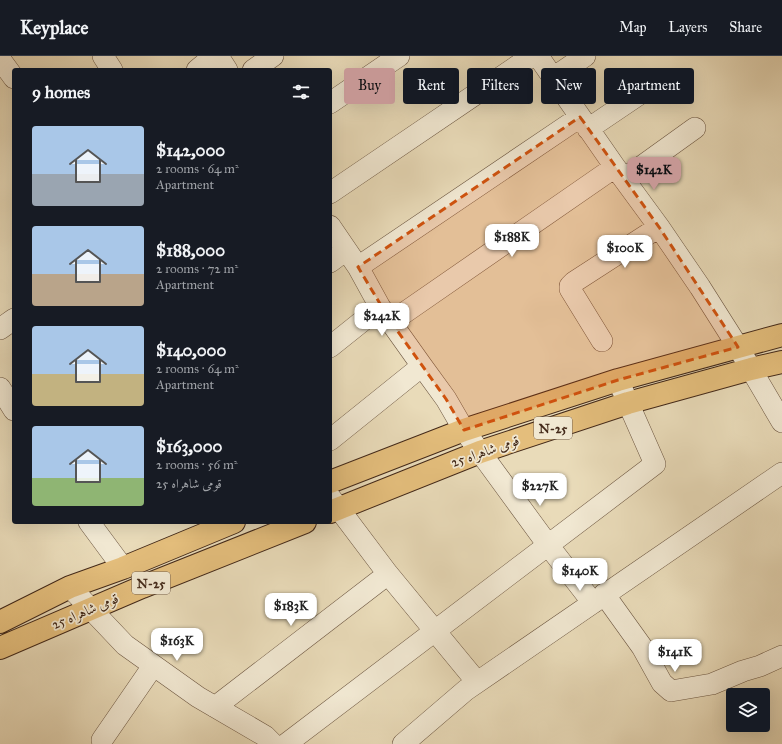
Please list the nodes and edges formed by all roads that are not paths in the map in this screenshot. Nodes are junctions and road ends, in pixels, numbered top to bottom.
1 (103, 56) edge
2 (214, 56) edge
3 (218, 56) edge
4 (273, 56) edge
5 (399, 56) edge
6 (532, 56) edge
7 (538, 56) edge
8 (585, 56) edge
9 (111, 68) edge
10 (199, 68) edge
11 (226, 68) edge
12 (256, 68) edge
13 (546, 68) edge
14 (568, 68) edge
15 (332, 102) edge
16 (571, 104) edge
17 (618, 104) edge
18 (584, 123) junction
19 (695, 128) dead end
20 (620, 173) junction
21 (332, 192) edge
22 (659, 227) junction
23 (332, 234) edge
24 (338, 256) edge
25 (358, 267) junction
26 (385, 314) junction
27 (12, 320) edge
28 (0, 329) edge
29 (782, 335) edge
30 (602, 341) dead end
31 (332, 346) edge
32 (738, 347) junction
33 (782, 362) edge
34 (422, 366) junction
35 (751, 369) junction
36 (618, 380) junction
37 (0, 388) edge
38 (628, 403) junction
39 (12, 405) edge
40 (782, 422) edge
41 (464, 430) junction
42 (332, 438) edge
43 (480, 452) junction
44 (782, 473) edge
45 (332, 481) edge
46 (333, 506) edge
47 (95, 524) edge
48 (229, 524) edge
49 (299, 524) edge
50 (548, 545) junction
51 (123, 568) junction
52 (388, 574) junction
53 (70, 587) junction
54 (598, 598) junction
55 (90, 609) junction
56 (0, 622) edge
57 (434, 632) junction
58 (0, 648) edge
59 (782, 656) edge
60 (154, 666) junction
61 (477, 682) junction
62 (215, 707) junction
63 (102, 740) dead end
64 (273, 744) edge
65 (286, 744) edge
66 (403, 744) edge

1 - 9 street
2 - 10 street
3 - 11 street
4 - 12 street
5 - 15 street
6 - 21 street
7 - 13 street
8 - 14 street
16 - 18 street
17 - 18 street
18 - 20 street
18 - 25 street
19 - 20 street
20 - 22 street
20 - 26 street
22 - 30 street
22 - 32 street
23 - 24 street
24 - 25 street
25 - 26 street
26 - 31 street
26 - 34 street
27 - 28 street
29 - 32 highway, قومی شاہراہ 25 / N-25
32 - 35 street
32 - 36 highway, قومی شاہراہ 25 / N-25
33 - 35 highway, قومی شاہراہ 25 / N-25
34 - 41 street
34 - 42 street
35 - 38 highway, قومی شاہراہ 25 / N-25
35 - 40 street
36 - 38 street
36 - 41 highway, قومی شاہراہ 25 / N-25
37 - 39 street
38 - 43 highway, قومی شاہراہ 25 / N-25
38 - 50 street
41 - 43 street
41 - 45 highway, قومی شاہراہ 25 / N-25
43 - 46 highway, قومی شاہراہ 25 / N-25
43 - 50 street
44 - 54 street
46 - 52 street
47 - 51 street
48 - 51 highway, قومی شاہراہ 25 / N-25
49 - 55 highway, قومی شاہراہ 25 / N-25
50 - 54 street
50 - 57 street
51 - 53 highway, قومی شاہراہ 25 / N-25
52 - 57 street
52 - 62 street
53 - 55 street
53 - 56 highway, قومی شاہراہ 25 / N-25
54 - 59 street
54 - 61 street
55 - 58 highway, قومی شاہراہ 25 / N-25
55 - 60 street
57 - 61 street
57 - 65 street
60 - 62 street
60 - 63 street
61 - 66 street
62 - 64 street

